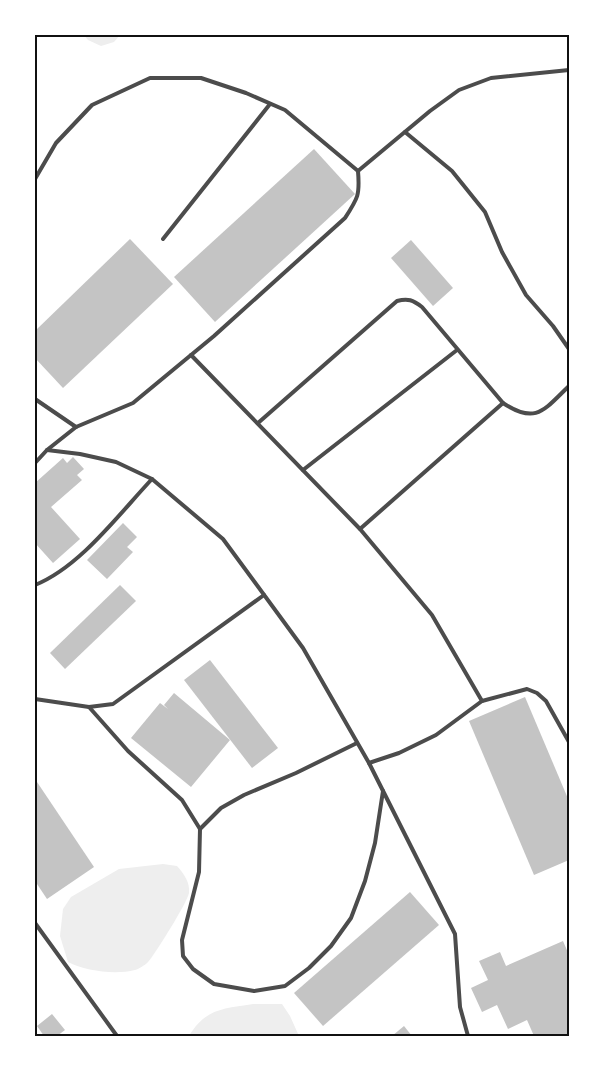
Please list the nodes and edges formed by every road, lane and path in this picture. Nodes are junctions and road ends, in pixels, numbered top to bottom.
1 (569, 70) edge
2 (270, 104) junction
3 (405, 132) junction
4 (358, 171) junction
5 (35, 179) edge
6 (163, 239) dead end
7 (569, 349) edge
8 (457, 350) junction
9 (191, 355) junction
10 (569, 386) edge
11 (35, 399) edge
12 (503, 403) junction
13 (258, 423) junction
14 (76, 427) junction
15 (47, 450) junction
16 (35, 463) edge
17 (303, 470) junction
18 (152, 479) junction
19 (360, 529) junction
20 (35, 585) edge
21 (264, 595) junction
22 (35, 699) edge
23 (482, 701) junction
24 (89, 707) junction
25 (569, 742) edge
26 (357, 743) junction
27 (369, 762) junction
28 (383, 791) junction
29 (200, 829) junction
30 (35, 923) edge
31 (117, 1036) edge
32 (468, 1036) edge

1 - 3 lane
2 - 4 lane
2 - 5 lane
2 - 6 lane
3 - 4 lane
3 - 7 lane
4 - 9 lane
8 - 12 lane
8 - 13 lane
8 - 17 lane
9 - 13 lane
9 - 14 lane
10 - 12 lane
11 - 14 lane
12 - 19 lane
13 - 17 lane
14 - 15 lane
15 - 16 lane
15 - 18 lane
17 - 19 lane
18 - 20 lane
18 - 21 lane
19 - 23 lane
21 - 24 lane
21 - 26 lane
22 - 24 lane
23 - 25 lane
23 - 27 lane
24 - 29 lane
26 - 27 lane
26 - 29 lane
27 - 28 lane
28 - 29 lane
28 - 32 lane
30 - 31 lane

